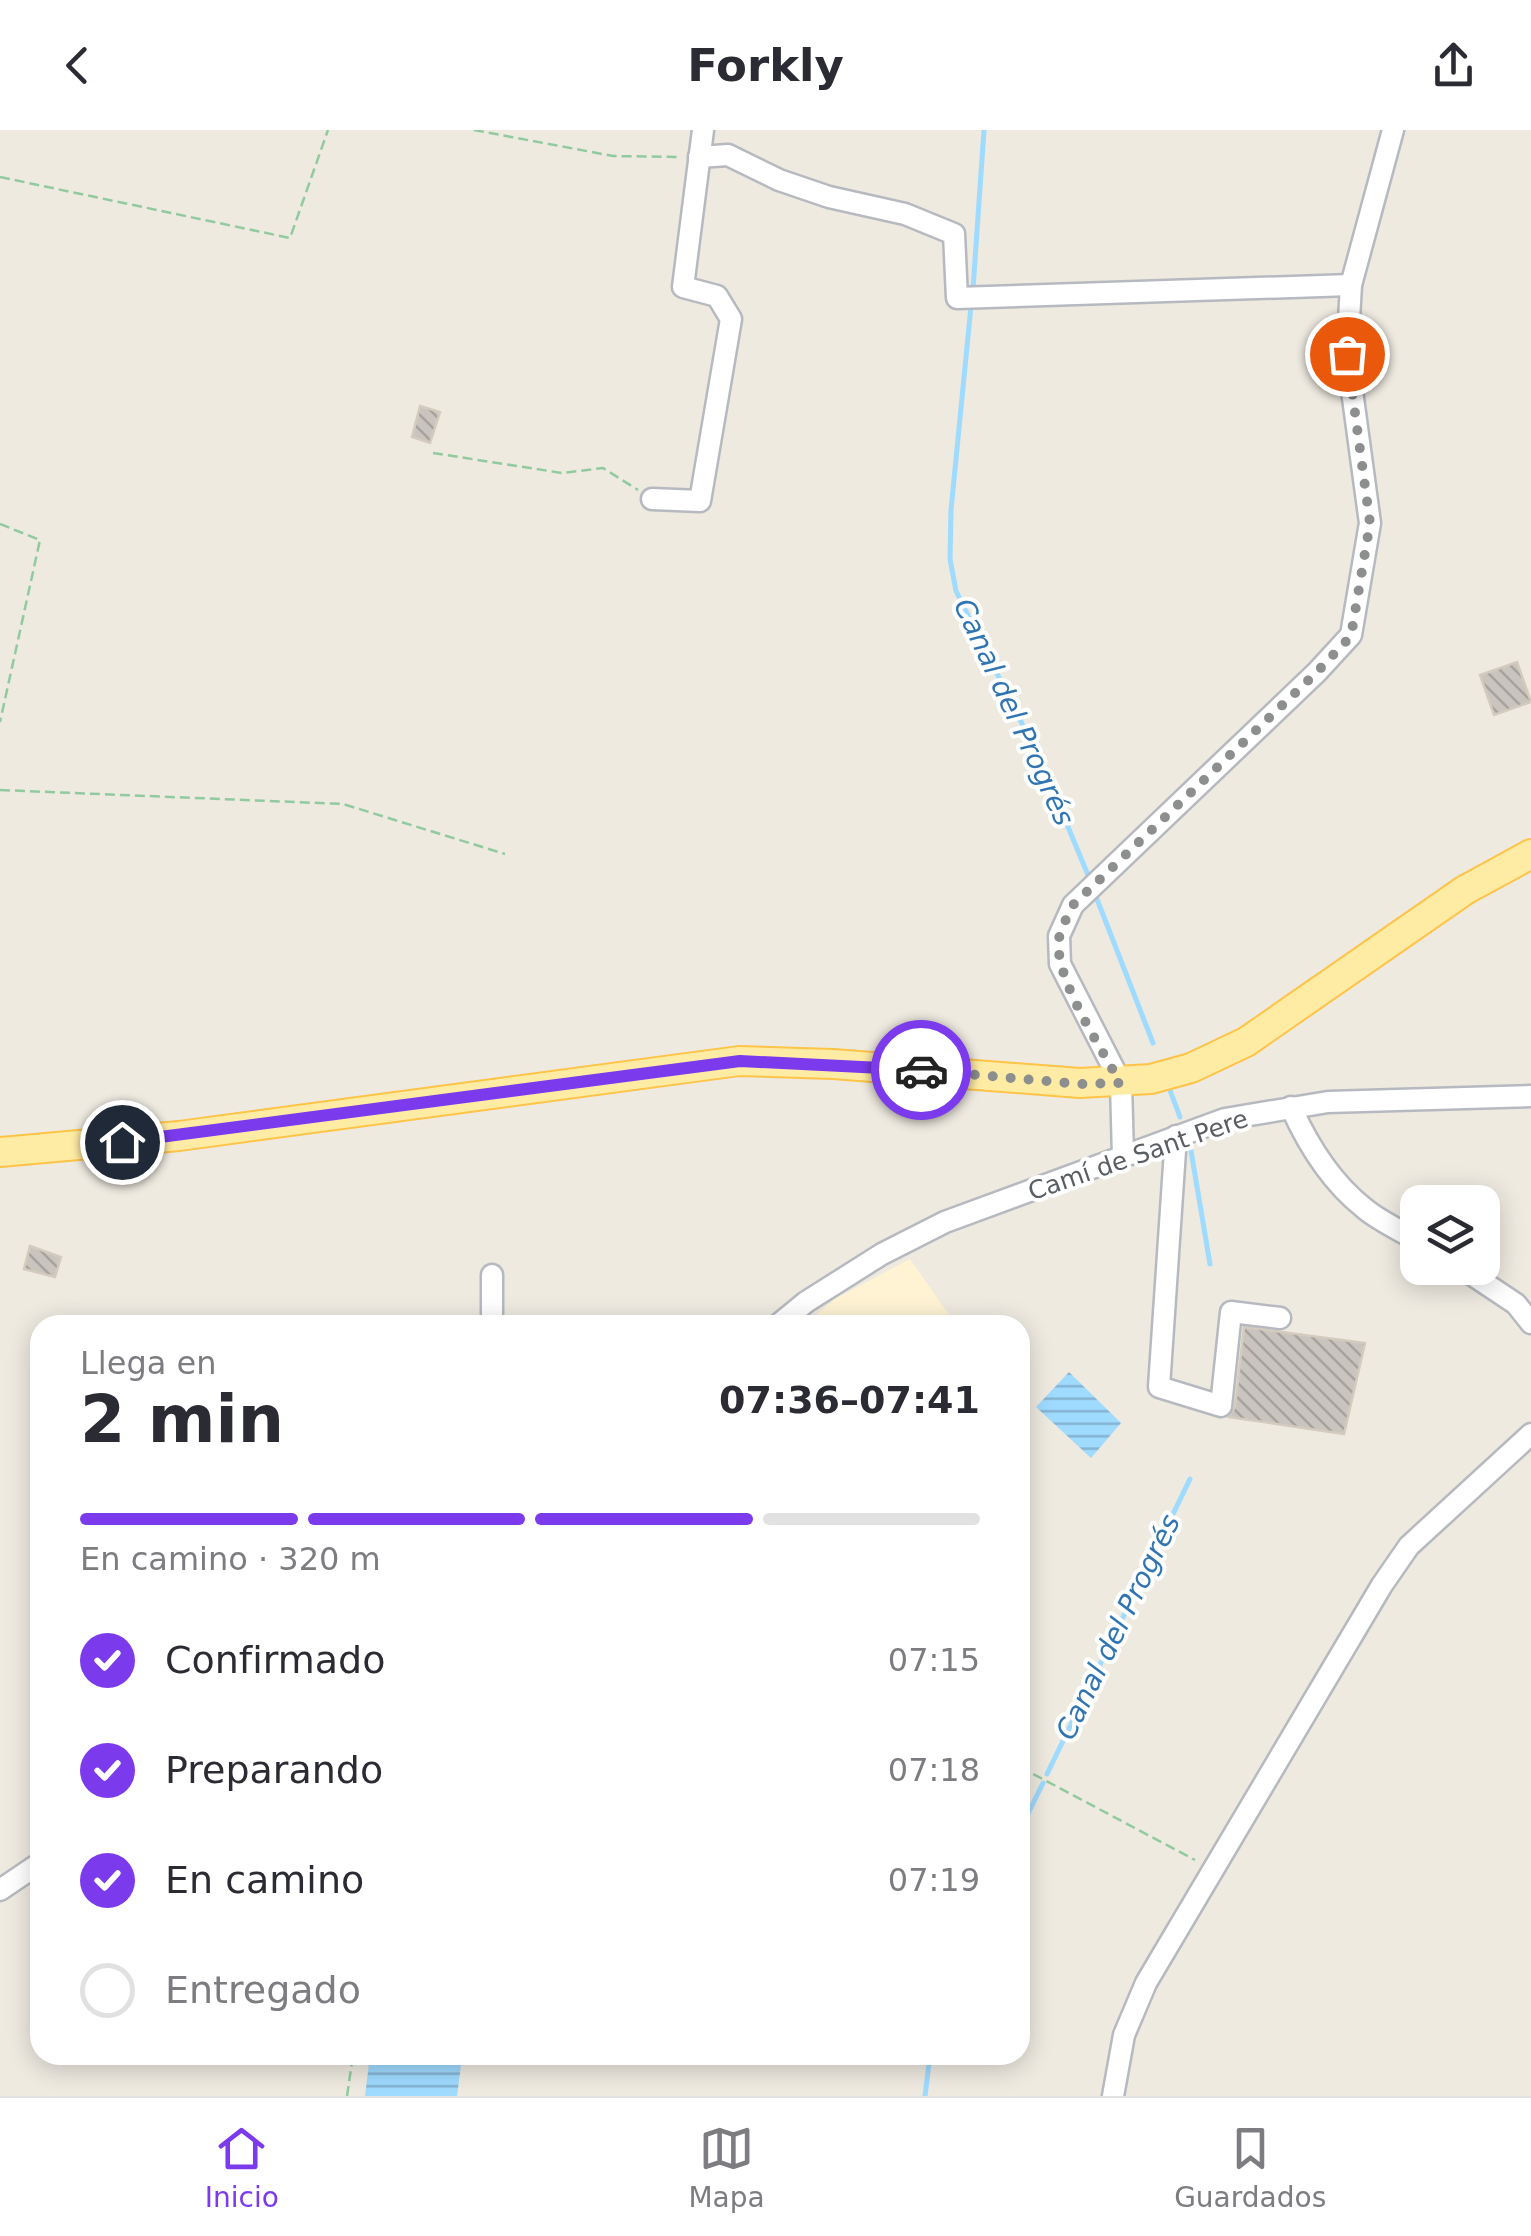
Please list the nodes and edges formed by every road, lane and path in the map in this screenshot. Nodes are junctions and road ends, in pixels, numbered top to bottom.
1 (328, 130) edge
2 (474, 130) edge
3 (703, 130) edge
4 (1393, 130) edge
5 (698, 157) junction
6 (0, 177) edge
7 (1351, 285) junction
8 (433, 453) dead end
9 (652, 499) joint
10 (0, 524) edge
11 (0, 722) edge
12 (0, 790) edge
13 (505, 854) dead end
14 (1531, 854) edge
15 (1120, 1083) junction
16 (1531, 1096) edge
17 (1291, 1107) junction
18 (1176, 1136) junction
19 (0, 1152) edge
20 (1123, 1157) junction
21 (1400, 1230) edge
22 (492, 1275) dead end
23 (1488, 1285) edge
24 (492, 1315) edge
25 (790, 1315) edge
26 (1280, 1318) dead end
27 (1531, 1324) edge
28 (1531, 1434) edge
29 (1030, 1772) edge
30 (30, 1870) edge
31 (1213, 1870) junction
32 (0, 1890) edge
33 (352, 2065) edge
34 (347, 2096) edge
35 (1113, 2096) edge

1 - 6 path
2 - 5 path
3 - 5 street
4 - 7 street
5 - 7 street
5 - 9 street
7 - 15 street
8 - 9 path
10 - 11 path
12 - 13 path
14 - 15 main road
15 - 19 main road
15 - 20 street
16 - 17 street, Camí de Sant Pere
17 - 18 street, Camí de Sant Pere
17 - 21 street
18 - 20 street, Camí de Sant Pere
18 - 26 street
20 - 25 street, Camí de Sant Pere
22 - 24 street
23 - 27 street
28 - 31 street
29 - 31 path
30 - 32 street
31 - 35 street
33 - 34 path

